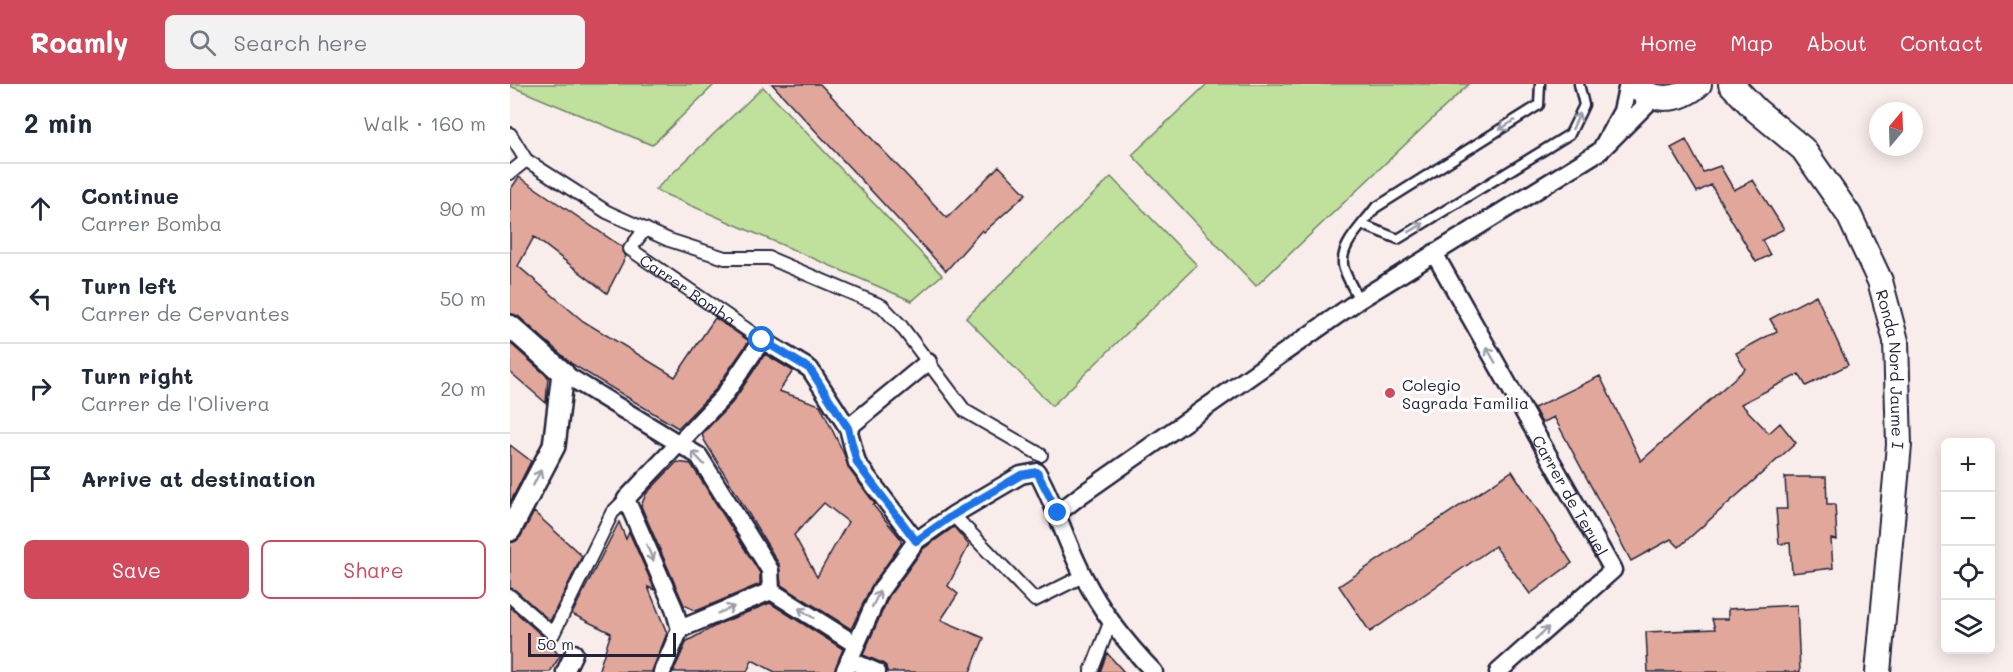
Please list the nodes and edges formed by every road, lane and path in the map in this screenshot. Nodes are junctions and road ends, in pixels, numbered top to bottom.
1 (1540, 84) edge
2 (1579, 84) edge
3 (1628, 84) edge
4 (1633, 84) edge
5 (1731, 84) edge
6 (1698, 85) edge
7 (1654, 97) junction
8 (1756, 110) junction
9 (510, 135) edge
10 (1600, 151) junction
11 (526, 160) junction
12 (510, 173) edge
13 (1363, 225) junction
14 (645, 229) junction
15 (1434, 254) junction
16 (1359, 300) junction
17 (510, 326) edge
18 (762, 340) junction
19 (928, 362) junction
20 (563, 373) junction
21 (848, 428) junction
22 (680, 443) junction
23 (1041, 455) dead end
24 (626, 499) junction
25 (1058, 513) junction
26 (953, 515) junction
27 (510, 530) edge
28 (916, 541) junction
29 (1083, 576) junction
30 (771, 591) junction
31 (510, 596) edge
32 (1110, 623) junction
33 (680, 629) junction
34 (574, 653) dead end
35 (849, 659) edge
36 (565, 672) edge
37 (662, 672) edge
38 (878, 672) edge
39 (1091, 672) edge
40 (1154, 672) edge
41 (1498, 672) edge
42 (1878, 672) edge

1 -> 13 lane
13 -> 2 lane
3 - 10 street
4 - 7 main road
5 - 8 main road, Ronda Nord Jaume I
6 - 7 main road
6 - 8 main road, Ronda Nord Jaume I
7 - 10 street
8 - 42 main road, Ronda Nord Jaume I
9 - 11 street
10 - 15 street
11 - 12 street
11 - 14 street
13 - 16 lane
14 - 18 street, Carrer Bomba
14 - 19 street
15 - 16 street
41 -> 15 street, Carrer de Teruel
16 - 25 street
17 - 20 street
18 - 21 street, Carrer Bomba
18 - 22 street
19 - 21 street
19 - 23 street
20 - 22 street
27 -> 20 street
21 - 28 street, Carrer Bomba
22 - 24 street
30 -> 22 street
24 - 31 street
24 -> 33 street
25 - 26 street
25 - 29 street
26 - 28 street
26 - 29 street
35 -> 28 street
29 - 32 street
33 -> 30 street
35 -> 30 street
32 - 39 street
32 - 40 street
33 - 37 street
34 - 36 street
35 - 38 street

